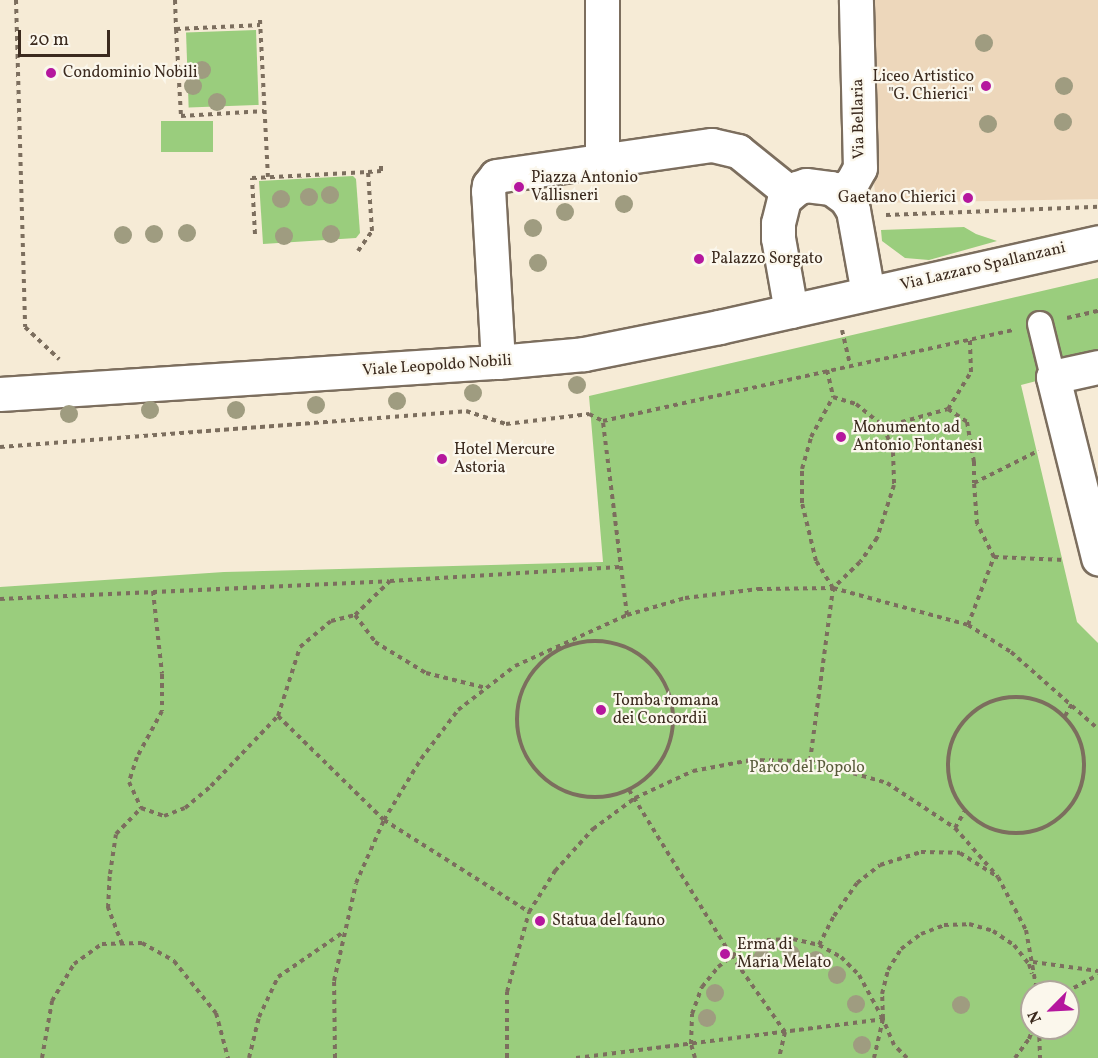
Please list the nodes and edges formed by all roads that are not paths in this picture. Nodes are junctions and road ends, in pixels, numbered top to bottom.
1 (602, 0) edge
2 (856, 0) edge
3 (602, 160) junction
4 (838, 192) junction
5 (790, 193) junction
6 (1098, 242) edge
7 (868, 292) junction
8 (791, 311) junction
9 (1040, 324) road end
10 (498, 362) junction
11 (1098, 367) edge
12 (1053, 377) junction
13 (0, 394) edge
14 (1086, 559) edge

1 - 3 street
2 - 4 street, Via Bellaria
3 - 5 street
3 - 10 street
4 - 5 street
4 - 7 street
5 - 8 street
6 - 7 street, Via Lazzaro Spallanzani
7 - 8 street, Viale Leopoldo Nobili
8 - 10 street, Viale Leopoldo Nobili
9 - 12 street
10 - 13 street, Viale Leopoldo Nobili
11 - 12 street
12 - 14 street

